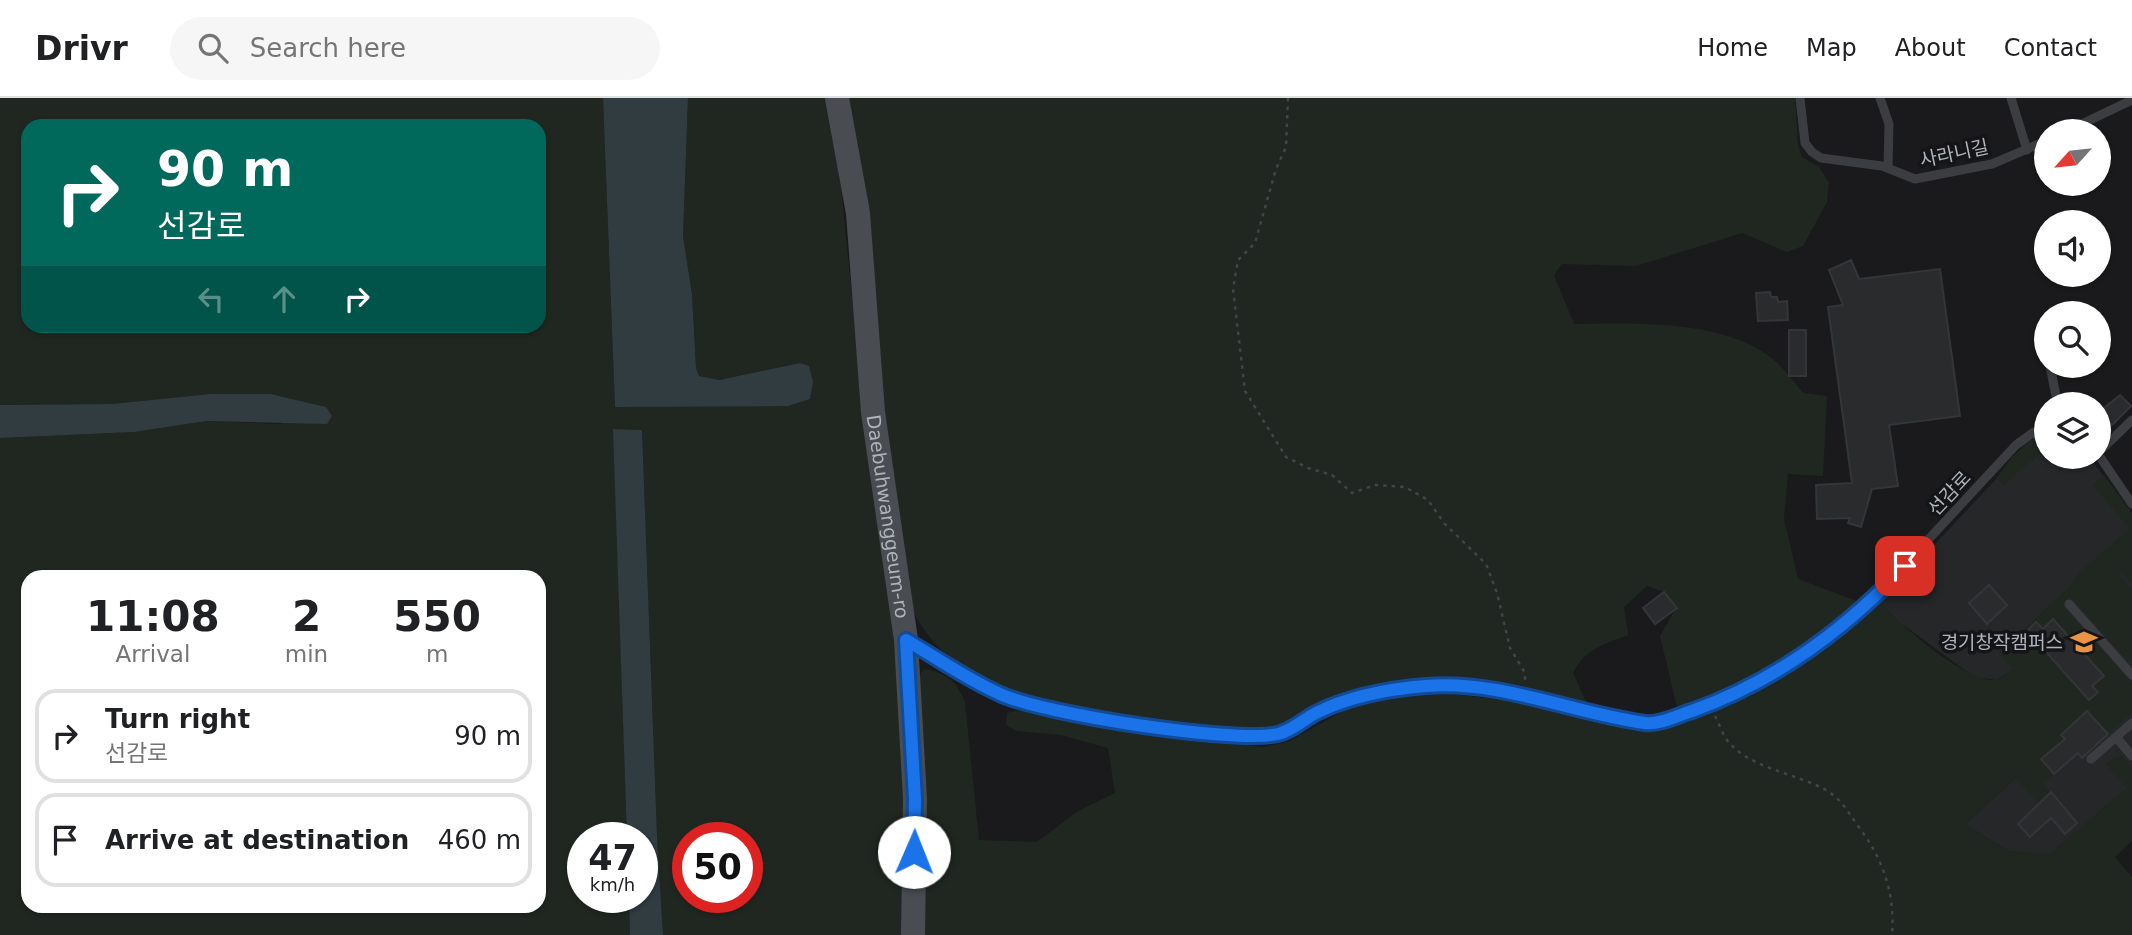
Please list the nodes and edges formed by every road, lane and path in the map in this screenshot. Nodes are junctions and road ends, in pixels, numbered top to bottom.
1 (837, 98) edge
2 (1288, 98) edge
3 (1800, 98) edge
4 (1880, 98) edge
5 (2011, 98) edge
6 (2132, 100) edge
7 (2092, 119) edge
8 (2034, 147) edge
9 (2027, 150) junction
10 (1888, 169) junction
11 (2132, 420) edge
12 (2034, 432) edge
13 (2111, 441) edge
14 (2108, 469) edge
15 (2132, 504) edge
16 (2069, 604) dead end
17 (906, 640) junction
18 (2132, 675) edge
19 (1527, 697) junction
20 (1705, 706) junction
21 (2132, 723) edge
22 (2116, 737) junction
23 (2132, 755) edge
24 (2091, 759) dead end
25 (913, 935) edge
26 (1892, 935) edge

1 - 17 main road, Daebuhwanggeum-ro
2 - 19 path
3 - 10 lane, 사라니길
4 - 10 lane, 사라니길
5 - 9 lane
6 - 7 lane
8 - 9 lane, 사라니길
9 - 10 lane, 사라니길
11 - 13 lane
12 - 20 lane, 선감로
14 - 15 lane
16 - 18 lane
17 - 19 lane, 선감로
17 - 25 main road, Daebuhwanggeum-ro
19 - 20 lane, 선감로
20 - 26 path
21 - 22 lane
22 - 23 lane
22 - 24 lane

